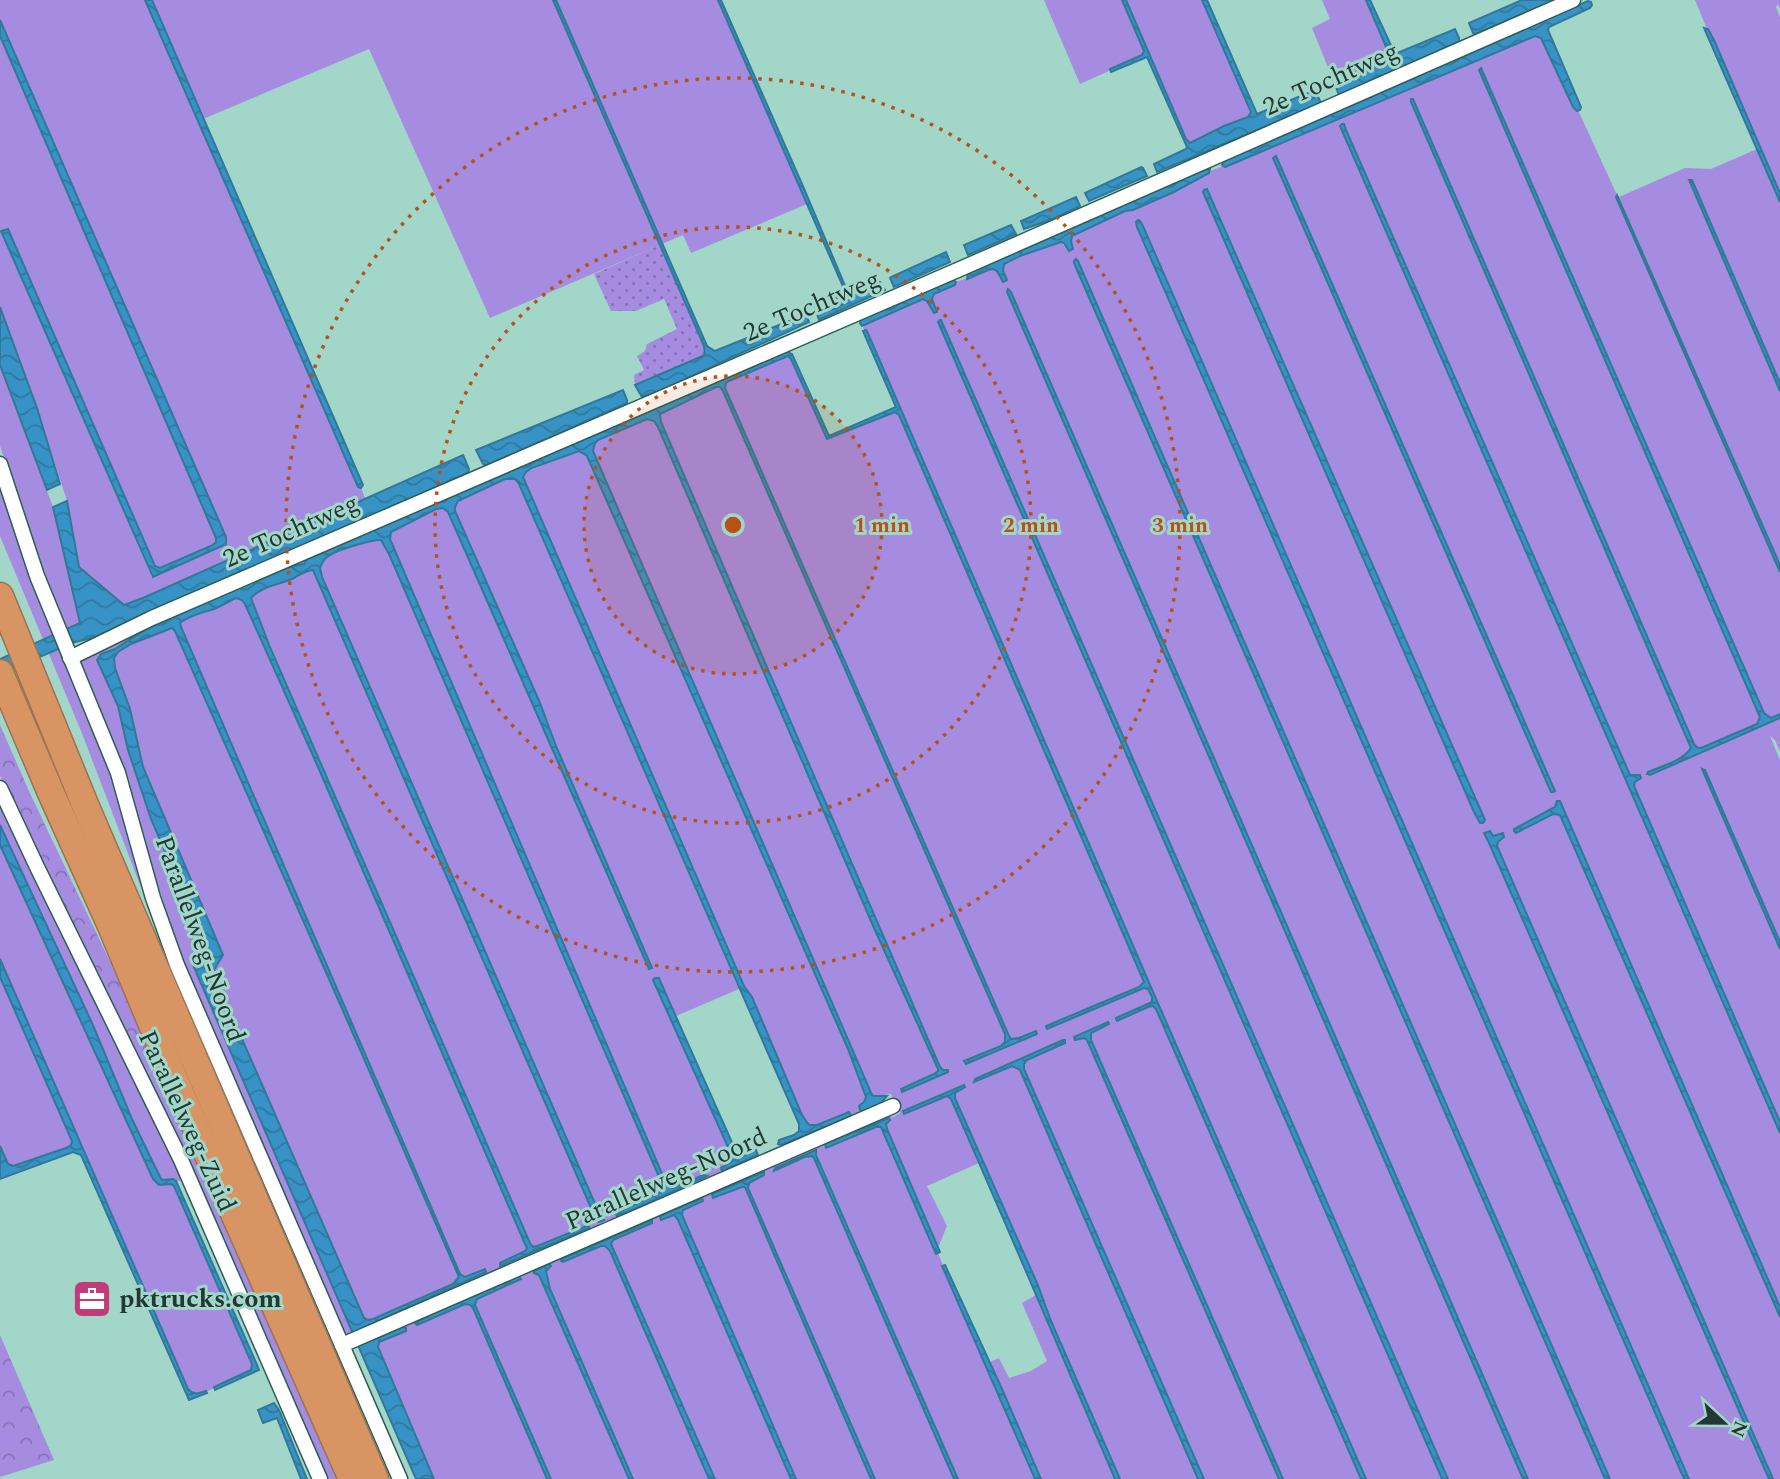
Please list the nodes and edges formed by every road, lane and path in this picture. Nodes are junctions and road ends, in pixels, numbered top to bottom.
1 (1573, 0) edge
2 (0, 464) edge
3 (0, 596) edge
4 (68, 654) junction
5 (3, 680) edge
6 (0, 788) edge
7 (893, 1107) dead end
8 (346, 1344) junction
9 (320, 1479) edge
10 (352, 1479) edge
11 (375, 1479) edge
12 (400, 1479) edge

1 - 4 street, 2e Tochtweg
2 - 4 street, Parallelweg-Noord
3 - 11 highway
4 - 8 street, Parallelweg-Noord
5 - 10 highway
6 - 9 street, Parallelweg-Zuid
7 - 8 street, Parallelweg-Noord
8 - 12 street, Parallelweg-Noord

